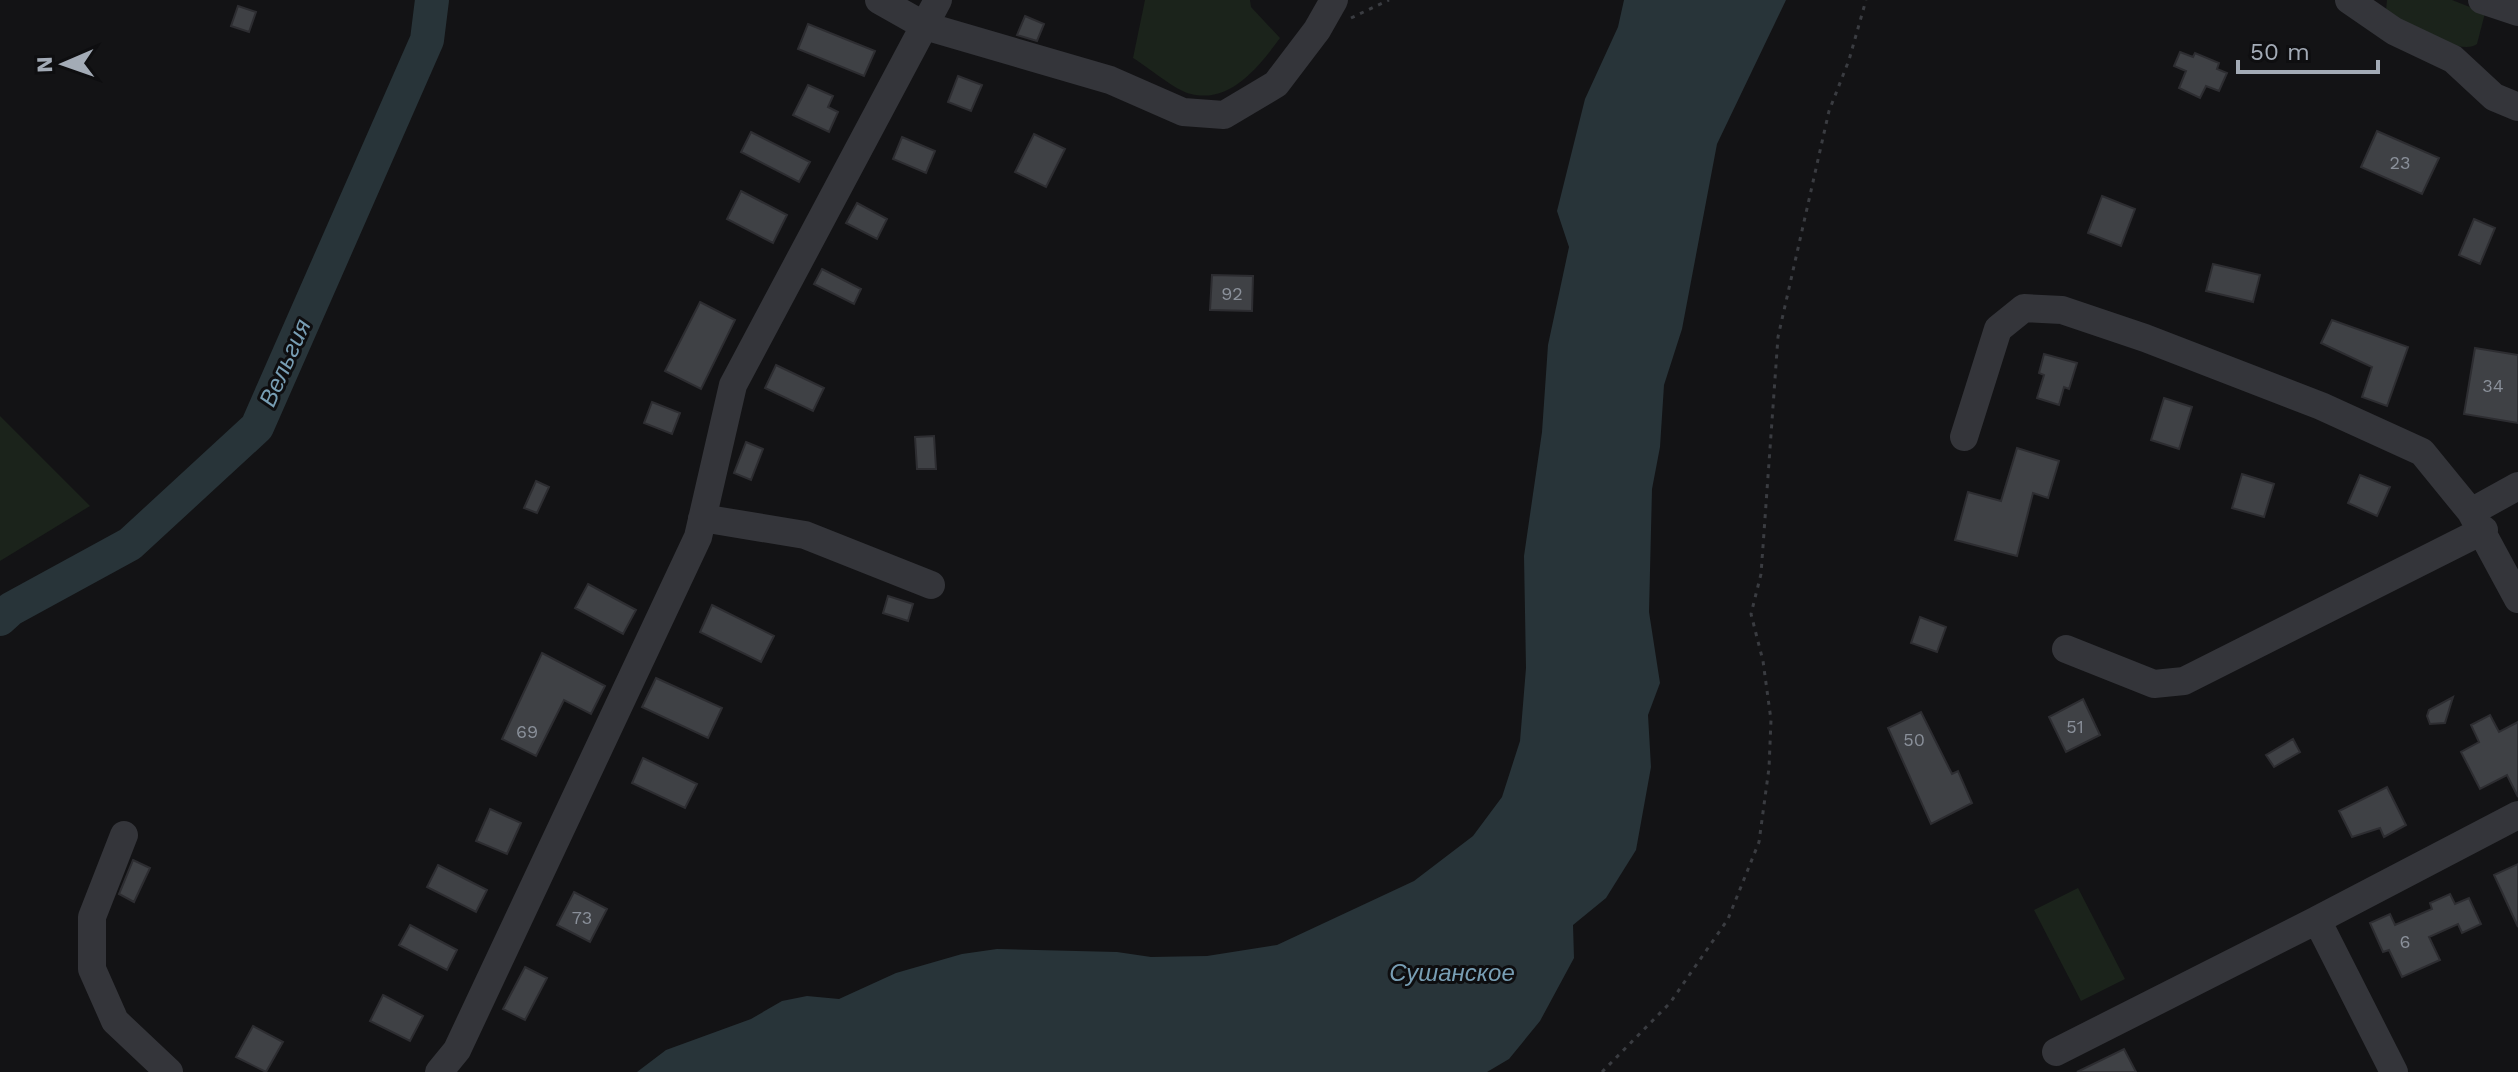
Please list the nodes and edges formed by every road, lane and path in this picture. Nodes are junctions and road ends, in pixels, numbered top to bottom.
1 (879, 0) edge
2 (938, 0) edge
3 (1334, 0) edge
4 (1866, 0) edge
5 (2349, 0) edge
6 (925, 26) junction
7 (2518, 107) edge
8 (1964, 437) dead end
9 (2518, 486) edge
10 (702, 518) junction
11 (2478, 521) junction
12 (931, 585) dead end
13 (2518, 599) edge
14 (2066, 649) dead end
15 (2518, 815) edge
16 (124, 835) dead end
17 (2317, 920) junction
18 (2056, 1052) dead end
19 (169, 1072) edge
20 (439, 1072) edge
21 (1602, 1072) edge
22 (2394, 1072) edge

1 - 6 street
2 - 6 street
3 - 6 street
4 - 21 path
5 - 7 street
6 - 10 street
8 - 11 street
9 - 11 street
10 - 12 street
10 - 20 street
11 - 13 street
11 - 14 street
15 - 17 street
16 - 19 street
17 - 18 street
17 - 22 street

